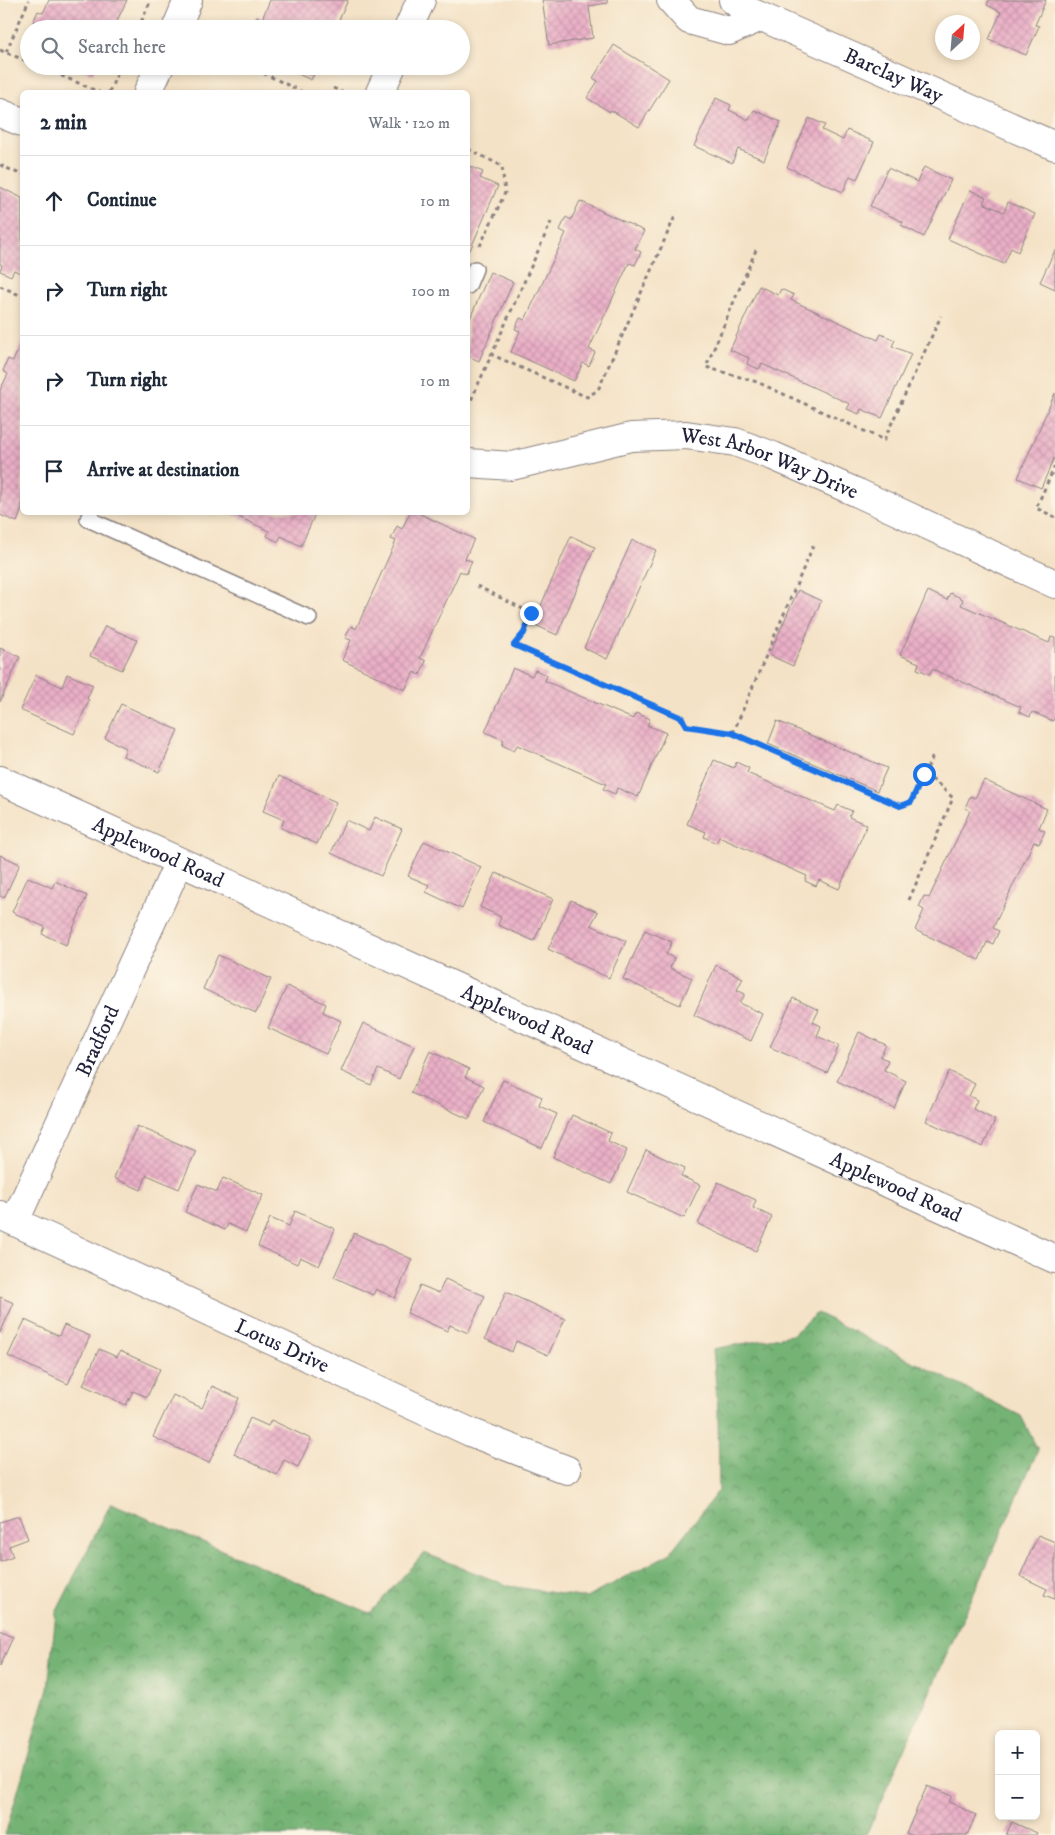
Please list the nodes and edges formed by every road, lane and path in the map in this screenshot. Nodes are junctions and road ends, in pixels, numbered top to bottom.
1 (29, 0) edge
2 (151, 0) edge
3 (188, 0) edge
4 (421, 0) edge
5 (671, 0) edge
6 (733, 0) edge
7 (761, 17) junction
8 (20, 20) edge
9 (20, 20) edge
10 (142, 20) edge
11 (180, 20) edge
12 (412, 20) edge
13 (0, 50) edge
14 (6, 52) junction
15 (20, 58) edge
16 (60, 75) edge
17 (117, 75) edge
18 (156, 75) edge
19 (267, 75) edge
20 (388, 75) edge
21 (334, 88) dead end
22 (94, 90) edge
23 (110, 90) edge
24 (149, 90) edge
25 (298, 90) edge
26 (338, 90) edge
27 (381, 90) edge
28 (0, 113) edge
29 (20, 121) edge
30 (1055, 146) edge
31 (470, 150) edge
32 (0, 165) edge
33 (20, 174) edge
34 (676, 214) dead end
35 (550, 222) dead end
36 (756, 250) dead end
37 (476, 262) joint
38 (470, 280) edge
39 (0, 286) edge
40 (20, 295) edge
41 (940, 316) dead end
42 (490, 354) junction
43 (470, 402) edge
44 (470, 462) edge
45 (1055, 466) edge
46 (90, 515) edge
47 (1055, 517) edge
48 (813, 546) dead end
49 (1055, 584) edge
50 (477, 586) dead end
51 (309, 618) dead end
52 (732, 733) junction
53 (933, 756) dead end
54 (924, 774) junction
55 (0, 780) edge
56 (179, 862) junction
57 (909, 900) dead end
58 (7, 1218) edge
59 (1055, 1259) edge
60 (567, 1470) dead end

1 - 8 path
2 - 10 path
3 - 11 street
4 - 12 street
5 - 7 street
6 - 7 street, Barclay Way
7 - 30 street, Barclay Way
9 - 14 path
13 - 14 path
14 - 15 path
16 - 22 path
17 - 23 path
18 - 24 street
19 - 25 path
20 - 27 street
21 - 26 path
28 - 29 street
31 - 37 path
32 - 33 path
34 - 42 path
35 - 42 path
36 - 41 path
37 - 38 lane
39 - 40 path
42 - 43 path
44 - 49 street, West Arbor Way Drive
45 - 47 path
46 - 51 lane
48 - 52 path
50 - 52 path
52 - 54 path
53 - 54 path
54 - 57 path
55 - 56 street, Applewood Road
56 - 58 street, Bradford
56 - 59 street, Applewood Road
58 - 60 street, Lotus Drive

